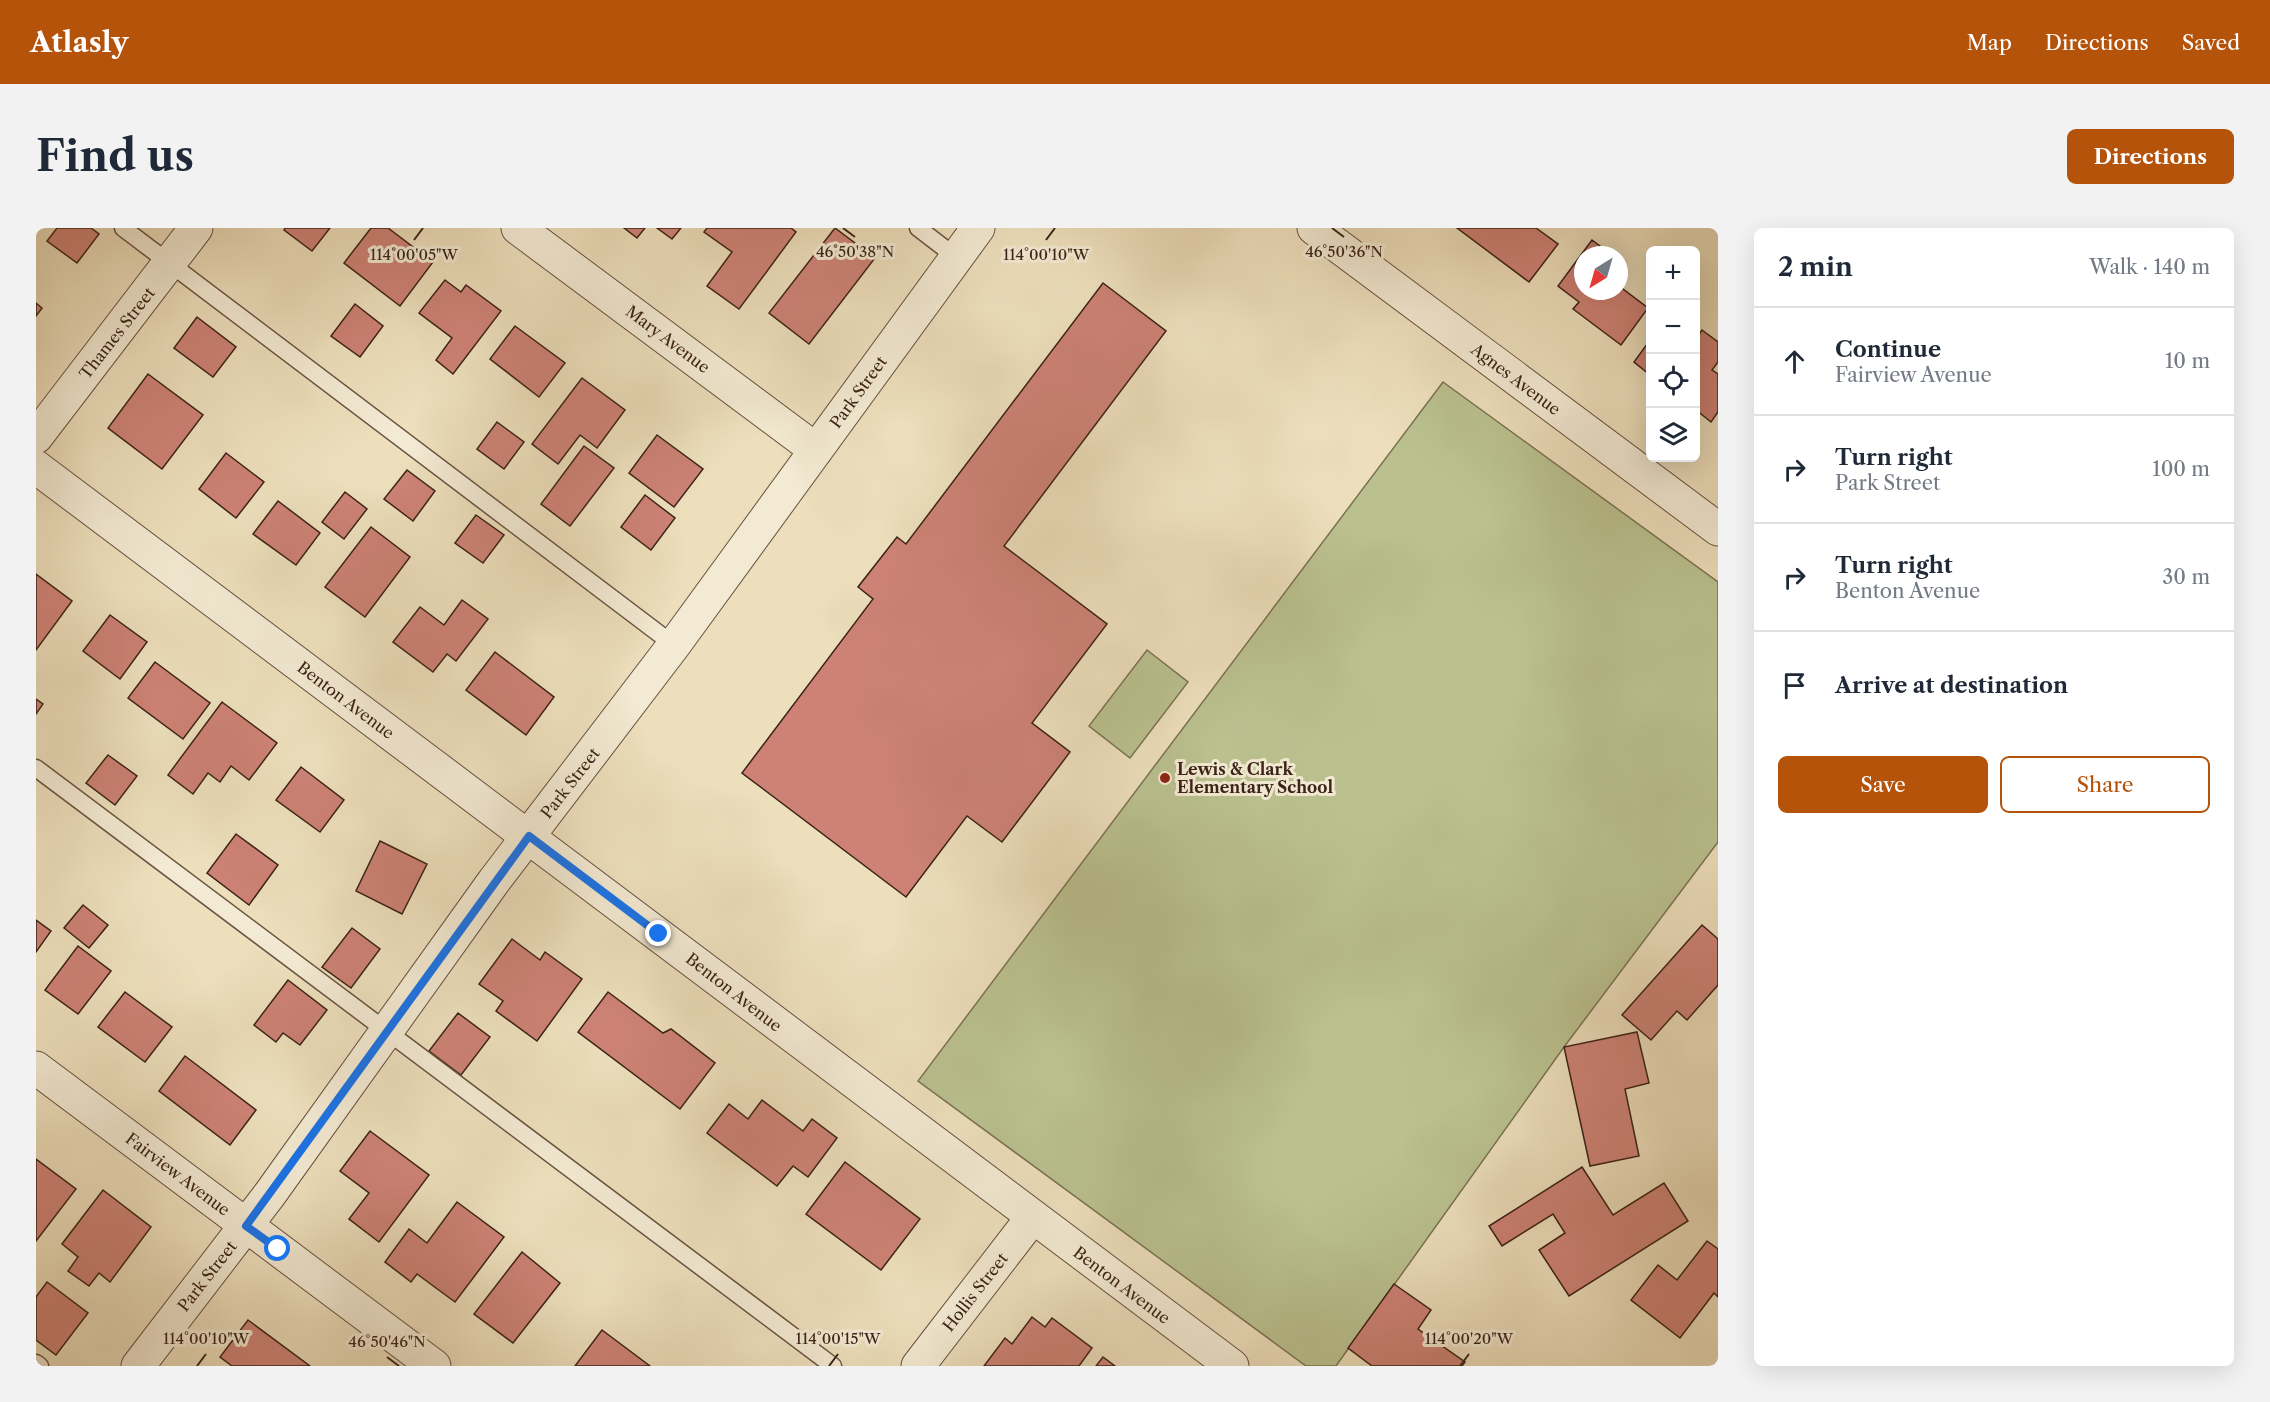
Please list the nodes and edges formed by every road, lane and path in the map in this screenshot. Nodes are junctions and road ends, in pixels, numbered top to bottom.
1 (123, 228) edge
2 (196, 228) edge
3 (518, 228) edge
4 (918, 228) edge
5 (978, 228) edge
6 (1314, 228) edge
7 (956, 257) junction
8 (170, 264) junction
9 (36, 437) edge
10 (816, 450) junction
11 (36, 467) edge
12 (1718, 530) edge
13 (674, 645) junction
14 (36, 768) edge
15 (529, 836) junction
16 (387, 1032) junction
17 (36, 1068) edge
18 (1032, 1218) junction
19 (246, 1226) junction
20 (36, 1363) edge
21 (40, 1366) edge
22 (138, 1366) edge
23 (434, 1366) edge
24 (833, 1366) edge
25 (918, 1366) edge
26 (1232, 1366) edge

1 - 8 lane
2 - 8 street, Thames Street
3 - 10 street, Mary Avenue
4 - 7 lane
5 - 7 street, Park Street
6 - 12 street, Agnes Avenue
7 - 10 street, Park Street
8 - 9 street, Thames Street
8 - 13 lane
10 - 13 street, Park Street
11 - 15 street, Benton Avenue
13 - 15 street, Park Street
14 - 16 lane
15 - 16 street, Park Street
15 - 18 street, Benton Avenue
16 - 19 street, Park Street
16 - 24 lane
17 - 19 street, Fairview Avenue
18 - 25 street, Hollis Street
18 - 26 street, Benton Avenue
19 - 22 street, Park Street
19 - 23 street, Fairview Avenue
20 - 21 lane

